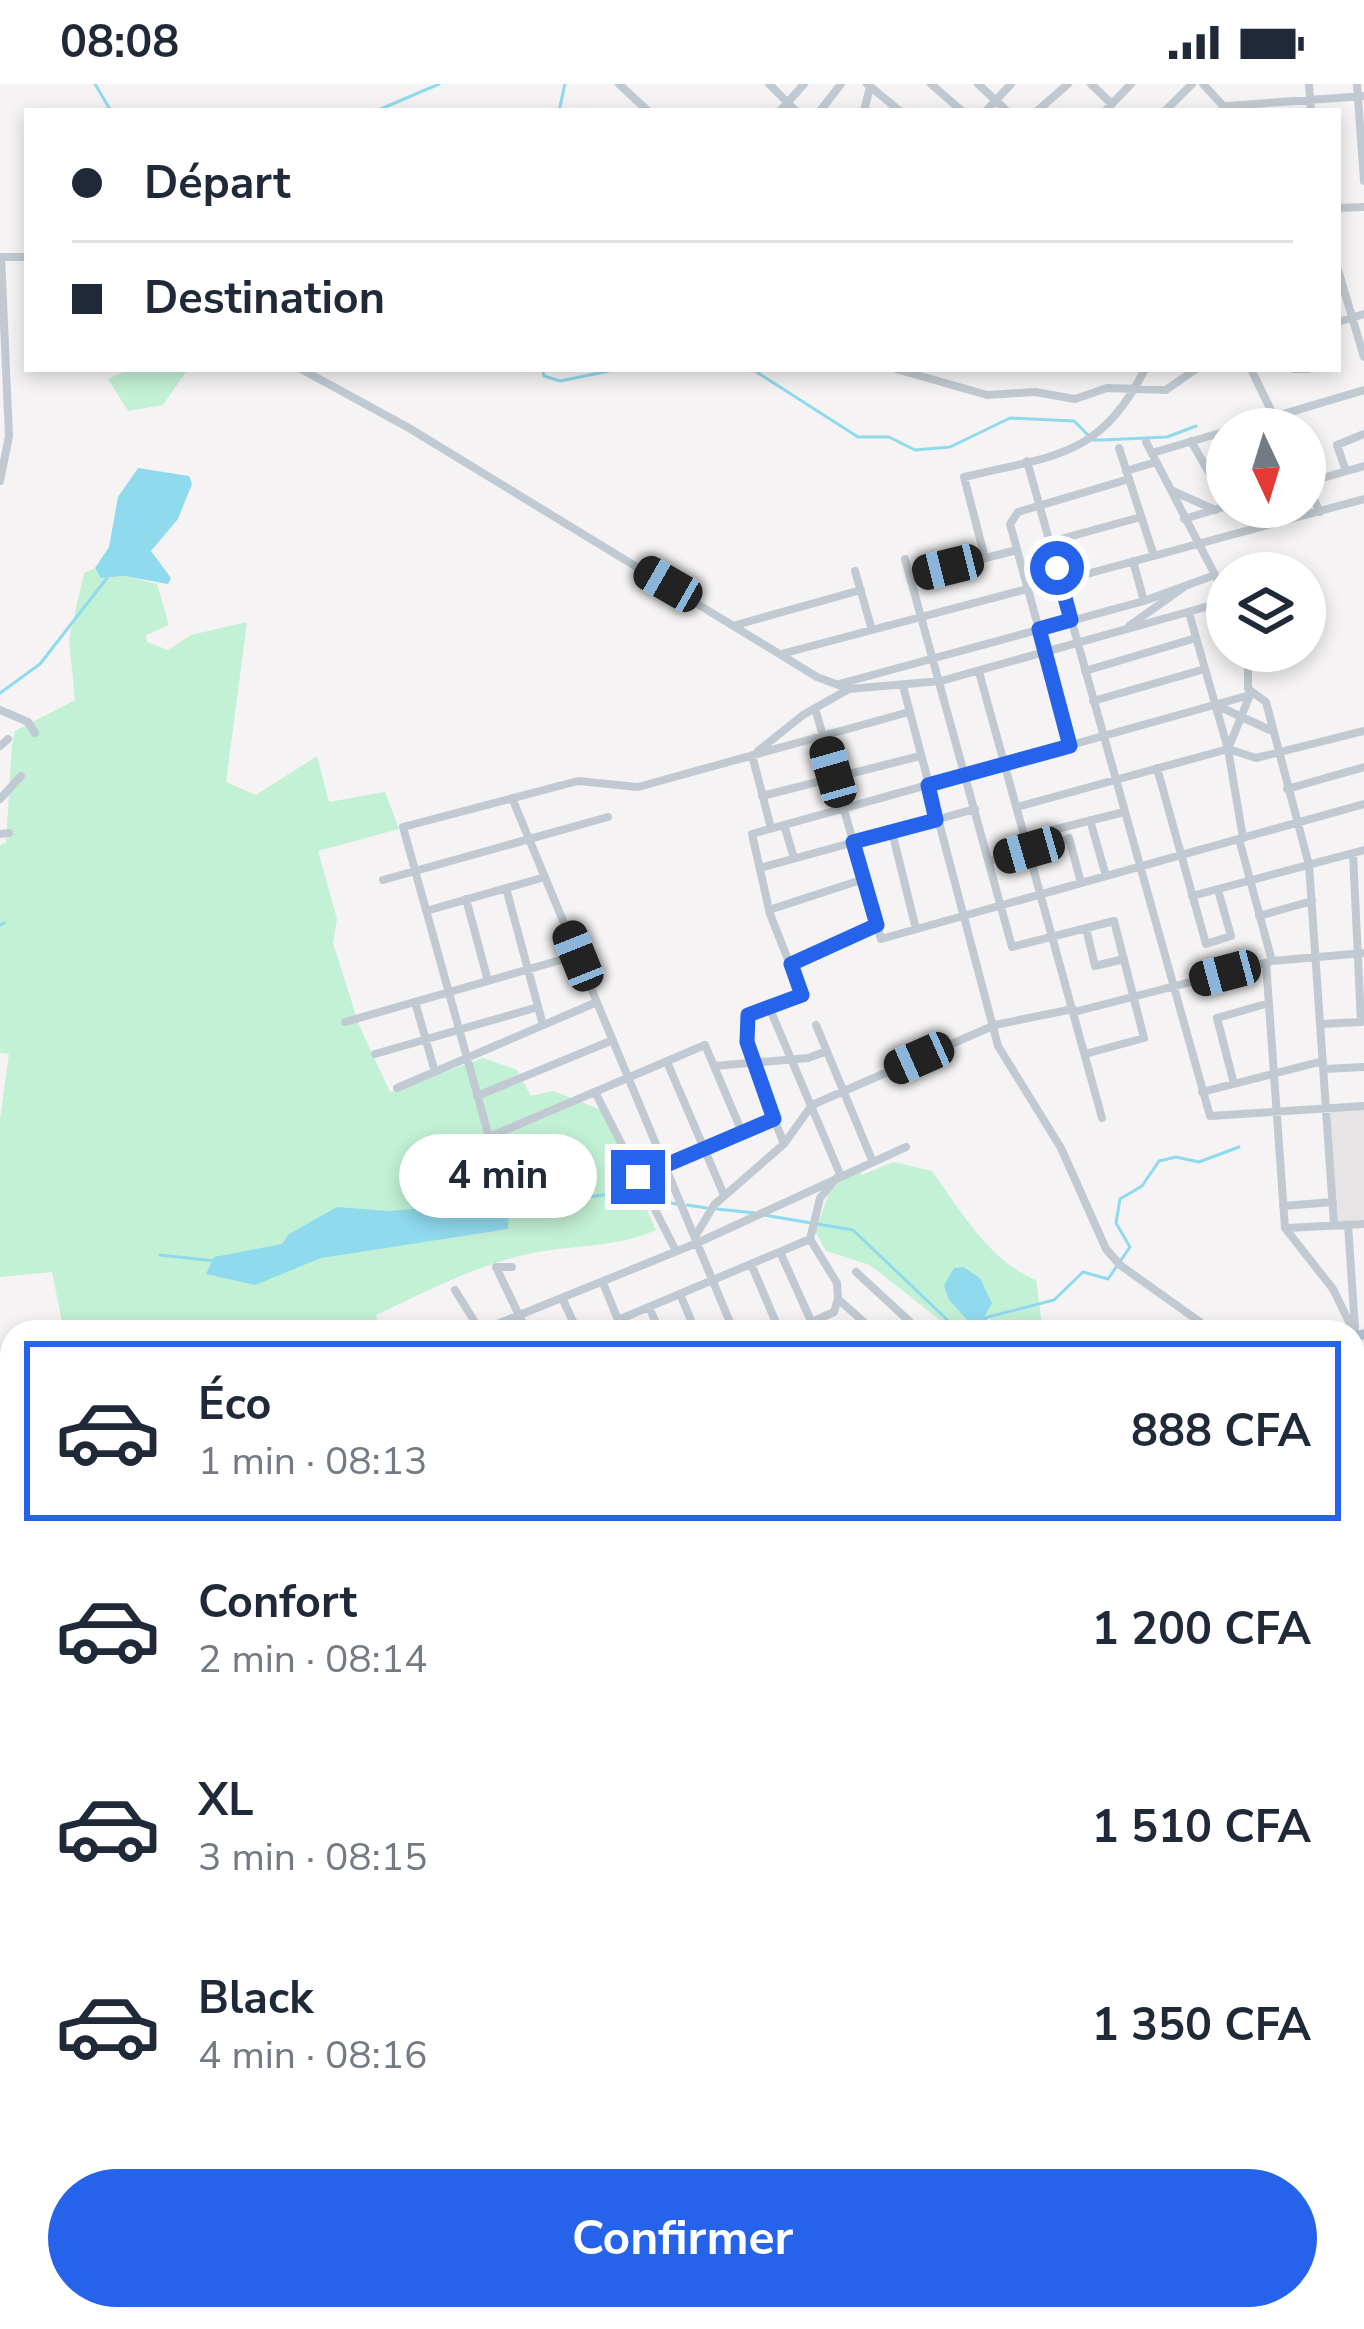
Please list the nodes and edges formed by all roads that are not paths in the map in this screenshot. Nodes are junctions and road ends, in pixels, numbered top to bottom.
1 (619, 84) edge
2 (769, 84) edge
3 (804, 84) edge
4 (842, 84) edge
5 (931, 84) edge
6 (978, 84) edge
7 (1011, 84) edge
8 (1068, 84) edge
9 (1091, 84) edge
10 (1131, 84) edge
11 (1192, 84) edge
12 (1203, 84) edge
13 (1309, 84) edge
14 (1357, 84) edge
15 (868, 86) edge
16 (1361, 96) edge
17 (996, 100) junction
18 (788, 103) junction
19 (1311, 105) edge
20 (1109, 107) edge
21 (645, 108) edge
22 (783, 108) edge
23 (793, 108) edge
24 (822, 108) edge
25 (896, 108) edge
26 (959, 108) edge
27 (989, 108) edge
28 (1004, 108) edge
29 (1040, 108) edge
30 (1168, 108) edge
31 (1224, 108) edge
32 (1246, 108) edge
33 (1362, 135) edge
34 (1364, 181) edge
35 (0, 257) edge
36 (1341, 281) edge
37 (1364, 314) edge
38 (1352, 317) junction
39 (1341, 321) edge
40 (1364, 357) edge
41 (306, 372) edge
42 (906, 372) edge
43 (1144, 372) edge
44 (1192, 372) edge
45 (1252, 372) edge
46 (1135, 389) junction
47 (1364, 390) edge
48 (1270, 408) edge
49 (1304, 408) edge
50 (1364, 434) edge
51 (1206, 437) edge
52 (1146, 442) dead end
53 (1191, 442) junction
54 (1119, 448) dead end
55 (1154, 458) junction
56 (1027, 461) junction
57 (1364, 466) edge
58 (1206, 468) edge
59 (1346, 471) junction
60 (1127, 475) junction
61 (1326, 476) edge
62 (0, 481) edge
63 (1170, 490) junction
64 (1364, 499) edge
65 (1040, 505) junction
66 (1206, 506) edge
67 (1326, 510) edge
68 (1206, 513) edge
69 (1141, 518) junction
70 (1184, 519) junction
71 (1264, 528) edge
72 (1050, 542) junction
73 (1198, 547) junction
74 (1017, 550) junction
75 (1154, 556) junction
76 (986, 558) junction
77 (905, 559) dead end
78 (1132, 562) junction
79 (1206, 564) edge
80 (1057, 568) junction
81 (854, 571) dead end
82 (1024, 576) junction
83 (910, 577) junction
84 (1206, 578) edge
85 (1060, 581) junction
86 (1184, 586) junction
87 (1027, 589) junction
88 (861, 590) junction
89 (1144, 601) junction
90 (1206, 607) edge
91 (1189, 613) junction
92 (922, 617) junction
93 (1071, 620) junction
94 (736, 625) junction
95 (1039, 629) junction
96 (872, 630) junction
97 (1117, 633) junction
98 (1196, 638) junction
99 (1078, 645) junction
100 (785, 653) junction
101 (1046, 653) junction
102 (934, 657) junction
103 (1205, 669) junction
104 (979, 671) junction
105 (1085, 671) junction
106 (1249, 672) edge
107 (941, 681) junction
108 (837, 685) junction
109 (903, 686) junction
110 (849, 688) junction
111 (1250, 695) junction
112 (1093, 701) junction
113 (1216, 705) junction
114 (815, 708) junction
115 (0, 710) edge
116 (909, 712) junction
117 (1239, 717) junction
118 (1271, 730) junction
119 (1364, 731) edge
120 (35, 733) dead end
121 (823, 736) junction
122 (1103, 736) junction
123 (1070, 746) junction
124 (1228, 749) junction
125 (752, 755) junction
126 (1278, 755) junction
127 (920, 756) junction
128 (1005, 764) junction
129 (1364, 767) edge
130 (1156, 768) junction
131 (966, 775) junction
132 (22, 776) dead end
133 (835, 777) junction
134 (1114, 780) junction
135 (928, 785) junction
136 (1287, 789) junction
137 (762, 796) junction
138 (512, 798) junction
139 (0, 799) edge
140 (1364, 804) edge
141 (1017, 807) junction
142 (844, 808) junction
143 (975, 809) junction
144 (1124, 812) junction
145 (608, 817) dead end
146 (936, 820) junction
147 (1090, 820) junction
148 (1297, 823) junction
149 (784, 825) junction
150 (1066, 826) junction
151 (771, 828) junction
152 (892, 832) junction
153 (1025, 836) junction
154 (1241, 838) junction
155 (530, 839) junction
156 (1069, 839) junction
157 (853, 842) junction
158 (1029, 850) junction
159 (1364, 850) edge
160 (1353, 853) junction
161 (1181, 855) junction
162 (794, 858) junction
163 (989, 861) junction
164 (1309, 865) junction
165 (1140, 867) junction
166 (760, 868) junction
167 (415, 871) junction
168 (1106, 876) junction
169 (545, 877) junction
170 (864, 879) junction
171 (383, 880) dead end
172 (1250, 881) junction
173 (1081, 883) junction
174 (506, 888) junction
175 (1218, 890) junction
176 (1042, 894) junction
177 (1192, 896) junction
178 (466, 899) junction
179 (1312, 901) junction
180 (1001, 905) junction
181 (769, 910) junction
182 (426, 911) junction
183 (961, 916) junction
184 (1259, 916) junction
185 (877, 925) junction
186 (1086, 928) junction
187 (916, 929) junction
188 (1053, 936) junction
189 (1361, 953) edge
190 (578, 956) junction
191 (1316, 956) junction
192 (1124, 959) junction
193 (1269, 962) junction
194 (791, 964) junction
195 (528, 970) junction
196 (488, 981) junction
197 (1362, 985) edge
198 (1174, 987) junction
199 (448, 992) junction
200 (1133, 998) junction
201 (415, 1002) junction
202 (597, 1002) junction
203 (1269, 1004) junction
204 (538, 1007) junction
205 (769, 1007) junction
206 (1073, 1010) junction
207 (345, 1022) dead end
208 (1362, 1022) edge
209 (1321, 1024) junction
210 (543, 1025) junction
211 (816, 1025) dead end
212 (995, 1025) junction
213 (459, 1030) junction
214 (425, 1039) junction
215 (613, 1040) junction
216 (827, 1051) junction
217 (375, 1054) dead end
218 (1085, 1054) junction
219 (466, 1058) junction
220 (792, 1059) junction
221 (667, 1062) junction
222 (752, 1062) junction
223 (1323, 1065) junction
224 (714, 1066) junction
225 (1364, 1067) edge
226 (435, 1072) junction
227 (1275, 1073) junction
228 (628, 1078) junction
229 (1234, 1084) junction
230 (398, 1088) dead end
231 (844, 1091) junction
232 (595, 1092) junction
233 (1202, 1092) junction
234 (477, 1096) junction
235 (812, 1105) junction
236 (1364, 1106) edge
237 (1326, 1109) junction
238 (1278, 1112) junction
239 (1102, 1118) dead end
240 (774, 1119) junction
241 (742, 1132) junction
242 (489, 1137) junction
243 (784, 1144) junction
244 (906, 1147) dead end
245 (704, 1148) junction
246 (456, 1151) dead end
247 (872, 1160) junction
248 (665, 1166) junction
249 (840, 1174) junction
250 (638, 1177) junction
251 (724, 1195) junction
252 (1333, 1202) junction
253 (1283, 1206) junction
254 (1364, 1223) edge
255 (1348, 1225) junction
256 (1334, 1226) junction
257 (1285, 1228) junction
258 (810, 1239) junction
259 (697, 1243) junction
260 (676, 1251) junction
261 (780, 1252) junction
262 (751, 1264) junction
263 (512, 1267) dead end
264 (856, 1272) dead end
265 (712, 1280) junction
266 (603, 1282) junction
267 (455, 1290) dead end
268 (680, 1294) junction
269 (838, 1299) junction
270 (563, 1300) junction
271 (649, 1307) junction
272 (520, 1318) junction
273 (618, 1319) joint
274 (474, 1320) edge
275 (514, 1320) edge
276 (572, 1320) edge
277 (655, 1320) edge
278 (691, 1320) edge
279 (729, 1320) edge
280 (775, 1320) edge
281 (811, 1320) edge
282 (823, 1320) edge
283 (862, 1320) edge
284 (908, 1320) edge
285 (1197, 1320) edge
286 (1349, 1320) edge
287 (1357, 1320) edge

1 - 21 street
2 - 18 street
3 - 18 street
4 - 24 street
5 - 26 street
6 - 17 street
7 - 17 street
8 - 29 street
9 - 20 street
10 - 20 street
11 - 30 street
12 - 31 street
13 - 19 street
14 - 16 street
15 - 25 street
16 - 19 street
16 - 33 street
17 - 27 street
17 - 28 street
18 - 22 street
18 - 23 street
19 - 32 street
33 - 34 street
35 - 62 street
36 - 38 street
37 - 38 street
38 - 39 street
38 - 40 street
41 - 94 street
42 - 46 street
43 - 46 street
44 - 46 street
45 - 48 street
46 - 56 street
47 - 49 street
50 - 59 street
51 - 53 street
52 - 55 street
53 - 55 street
53 - 58 street
54 - 60 street
55 - 60 street
55 - 63 street
56 - 65 street
56 - 76 street
57 - 59 street
59 - 61 street
60 - 65 street
60 - 69 street
63 - 66 street
63 - 70 street
64 - 67 street
65 - 72 street
65 - 74 street
68 - 70 street
69 - 72 street
69 - 75 street
70 - 73 street
71 - 73 street
72 - 80 street
73 - 75 street
73 - 79 street
74 - 76 street
74 - 82 street
75 - 78 street
76 - 83 street
77 - 83 street
78 - 85 street
78 - 89 street
80 - 82 street
80 - 85 street
81 - 88 street
82 - 87 street
83 - 92 street
84 - 86 street
85 - 93 street
86 - 89 street
86 - 97 street
87 - 92 street
87 - 95 street
88 - 94 street
88 - 96 street
89 - 93 street
90 - 91 street
91 - 97 street
91 - 98 street
92 - 96 street
92 - 102 street
93 - 95 street
93 - 99 street
94 - 100 street
95 - 101 street
95 - 102 street
96 - 100 street
97 - 99 street
98 - 103 street
98 - 105 street
99 - 101 street
99 - 105 street
100 - 108 street
101 - 104 street
101 - 123 street
102 - 107 street
102 - 108 street
103 - 112 street
103 - 113 street
104 - 107 street
104 - 128 street
105 - 112 street
106 - 111 street
107 - 109 street
107 - 131 street
108 - 110 street
109 - 110 street
109 - 116 street
110 - 114 street
111 - 113 street
111 - 117 street
111 - 118 street
112 - 122 street
113 - 117 street
113 - 122 street
113 - 124 street
114 - 121 street
114 - 125 street
115 - 120 street
116 - 121 street
116 - 127 street
117 - 118 street
117 - 124 street
118 - 126 street
119 - 126 street
121 - 125 street
121 - 133 street
122 - 123 street
122 - 134 street
123 - 128 street
124 - 126 street
124 - 130 street
124 - 154 street
125 - 137 street
125 - 138 street
126 - 136 street
127 - 133 street
127 - 135 street
128 - 131 street
128 - 141 street
129 - 136 street
130 - 134 street
130 - 161 street
131 - 135 street
131 - 143 street
132 - 139 street
133 - 137 street
133 - 142 street
134 - 141 street
134 - 144 street
135 - 142 street
135 - 146 street
136 - 148 street
137 - 151 street
138 - 155 street
138 - 167 street
140 - 148 street
141 - 153 street
142 - 149 street
142 - 157 street
143 - 146 street
143 - 163 street
144 - 147 street
144 - 165 street
145 - 155 street
146 - 152 street
146 - 183 street
147 - 150 street
147 - 168 street
148 - 154 street
148 - 164 street
149 - 151 street
149 - 162 street
150 - 153 street
150 - 156 street
151 - 166 street
152 - 157 street
152 - 187 street
153 - 158 street
154 - 161 street
154 - 172 street
155 - 167 street
155 - 169 street
156 - 158 street
156 - 173 street
157 - 162 street
157 - 170 street
158 - 163 street
158 - 176 street
159 - 160 street
160 - 164 street
160 - 189 street
161 - 165 street
161 - 177 street
162 - 166 street
163 - 180 street
164 - 172 street
164 - 179 street
165 - 168 street
165 - 198 street
166 - 181 street
167 - 171 street
167 - 182 street
168 - 173 street
169 - 174 street
169 - 190 street
170 - 181 street
170 - 185 street
172 - 175 street
172 - 184 street
173 - 176 street
174 - 178 street
174 - 195 street
175 - 177 street
175 - 177 street
176 - 180 street
176 - 188 street
178 - 182 street
178 - 196 street
179 - 184 street
179 - 191 street
180 - 183 street
180 - 188 street
181 - 194 street
182 - 199 street
183 - 187 street
183 - 212 street
184 - 193 street
185 - 187 street
185 - 194 street
186 - 188 street
186 - 192 street
186 - 192 street
188 - 206 street
189 - 191 street
189 - 197 street
190 - 195 street
190 - 202 street
191 - 193 street
191 - 209 street
192 - 200 street
193 - 198 street
193 - 203 street
194 - 205 street
195 - 196 street
195 - 204 street
196 - 199 street
197 - 208 street
198 - 200 street
198 - 233 street
199 - 201 street
199 - 213 street
200 - 206 street
200 - 218 street
201 - 207 street
201 - 214 street
202 - 210 street
202 - 215 street
203 - 227 street
203 - 229 street
204 - 210 street
204 - 213 street
205 - 220 street
205 - 222 street
206 - 212 street
206 - 218 street
208 - 209 street
209 - 223 street
210 - 219 street
211 - 216 street
212 - 231 street
212 - 285 street
213 - 214 street
213 - 219 street
214 - 217 street
214 - 226 street
215 - 228 street
215 - 234 street
216 - 220 street
216 - 231 street
218 - 239 street
219 - 226 street
219 - 234 street
220 - 222 street
220 - 235 street
221 - 224 street
221 - 228 street
221 - 245 street
222 - 224 street
222 - 240 street
223 - 225 street
223 - 227 street
223 - 237 street
224 - 241 street
226 - 230 street
227 - 229 street
227 - 238 street
228 - 232 street
228 - 248 street
229 - 233 street
231 - 235 street
231 - 247 street
232 - 242 street
232 - 250 street
233 - 238 street
234 - 242 street
235 - 243 street
235 - 249 street
236 - 237 street
237 - 238 street
237 - 252 street
238 - 253 street
240 - 241 street
240 - 243 street
241 - 245 street
242 - 246 street
243 - 251 street
244 - 247 street
245 - 248 street
245 - 251 street
247 - 249 street
248 - 250 street
248 - 259 street
249 - 258 street
249 - 259 street
250 - 260 street
251 - 259 street
252 - 253 street
252 - 256 street
253 - 257 street
254 - 255 street
255 - 256 street
255 - 287 street
256 - 257 street
257 - 286 street
258 - 261 street
258 - 269 street
259 - 260 street
259 - 265 street
260 - 266 street
261 - 262 street
261 - 281 street
262 - 265 street
262 - 280 street
263 - 272 street
264 - 284 street
265 - 268 street
265 - 279 street
266 - 270 street
266 - 273 street
267 - 274 street
268 - 271 street
268 - 278 street
269 - 282 street
269 - 283 street
270 - 272 street
270 - 276 street
271 - 273 street
271 - 277 street
272 - 275 street

